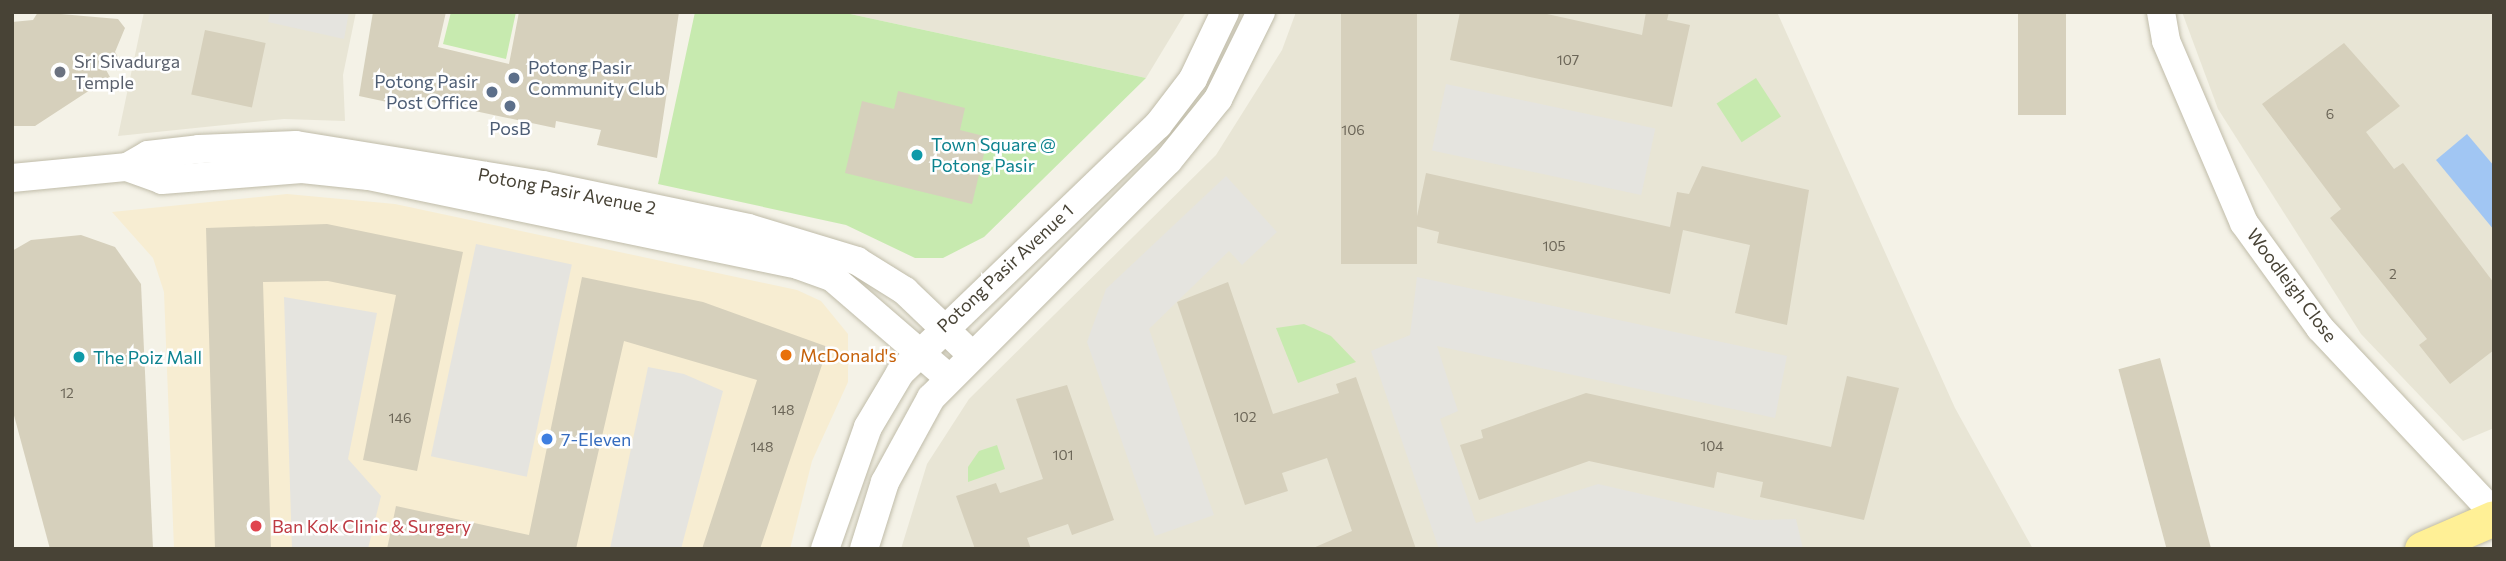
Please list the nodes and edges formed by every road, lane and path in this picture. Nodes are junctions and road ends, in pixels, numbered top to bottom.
1 (1225, 12) edge
2 (1261, 12) edge
3 (2161, 12) edge
4 (127, 167) junction
5 (12, 178) edge
6 (943, 326) junction
7 (918, 350) junction
8 (971, 354) junction
9 (949, 378) junction
10 (2494, 516) edge
11 (825, 549) edge
12 (864, 549) edge
13 (2422, 549) edge

1 - 6 street, Potong Pasir Avenue 1
2 - 8 street, Potong Pasir Avenue 1
3 - 10 street, Woodleigh Close
4 - 5 street, Potong Pasir Avenue 2
4 - 6 street, Potong Pasir Avenue 2
4 - 7 street, Potong Pasir Avenue 2
6 - 7 street, Potong Pasir Avenue 1
6 - 8 street, Potong Pasir Avenue 2
7 - 9 street, Potong Pasir Avenue 2
7 - 11 street, Potong Pasir Avenue 1
8 - 9 street, Potong Pasir Avenue 1
9 - 12 street, Potong Pasir Avenue 1
10 - 13 main road

